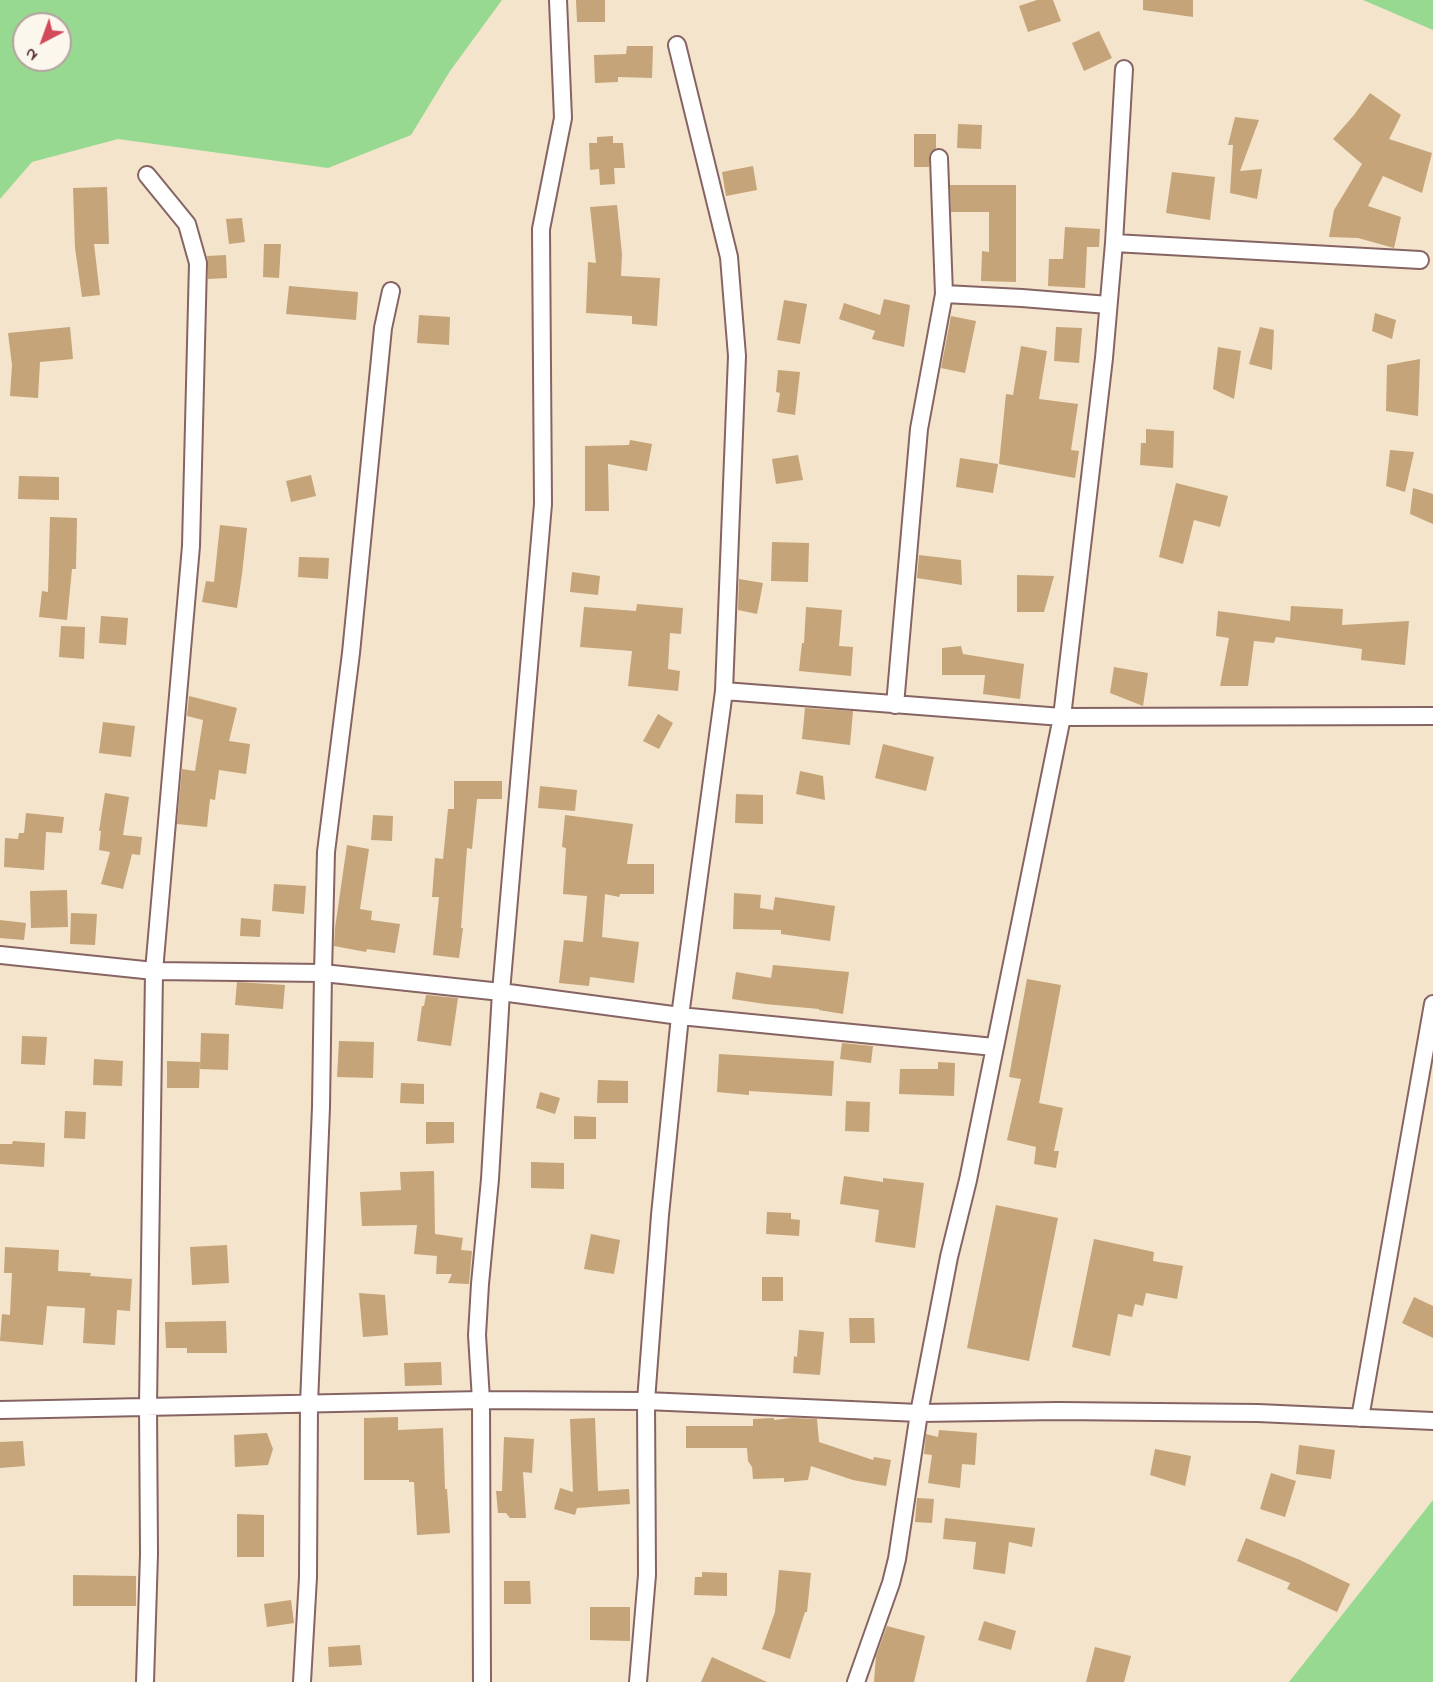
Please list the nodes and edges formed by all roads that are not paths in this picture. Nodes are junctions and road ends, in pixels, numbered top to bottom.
1 (558, 0) edge
2 (677, 45) dead end
3 (1124, 69) dead end
4 (939, 158) dead end
5 (147, 175) dead end
6 (1114, 243) junction
7 (1420, 260) dead end
8 (391, 291) dead end
9 (944, 294) junction
10 (1108, 305) junction
11 (724, 692) junction
12 (895, 705) junction
13 (1433, 716) edge
14 (1062, 717) junction
15 (0, 955) edge
16 (154, 971) junction
17 (323, 974) junction
18 (501, 992) junction
19 (1433, 1004) edge
20 (680, 1016) junction
21 (994, 1047) junction
22 (482, 1400) junction
23 (646, 1401) junction
24 (309, 1404) junction
25 (148, 1406) junction
26 (0, 1410) edge
27 (919, 1413) junction
28 (1360, 1418) junction
29 (1433, 1421) edge
30 (145, 1682) edge
31 (302, 1682) edge
32 (482, 1682) edge
33 (638, 1682) edge
34 (856, 1682) edge

1 - 18 street
2 - 11 street
3 - 6 street
4 - 9 street
5 - 16 street
6 - 7 street
6 - 10 street
8 - 17 street
9 - 10 street
9 - 12 street
10 - 14 street
11 - 12 street
11 - 20 street
12 - 14 street
13 - 14 street
14 - 21 street
15 - 16 street
16 - 17 street
16 - 25 street
17 - 18 street
17 - 24 street
18 - 20 street
18 - 22 street
19 - 28 street
20 - 21 street
20 - 23 street
21 - 27 street
22 - 23 street
22 - 24 street
22 - 32 street
23 - 27 street
23 - 33 street
24 - 25 street
24 - 31 street
25 - 26 street
25 - 30 street
27 - 28 street
27 - 34 street
28 - 29 street

